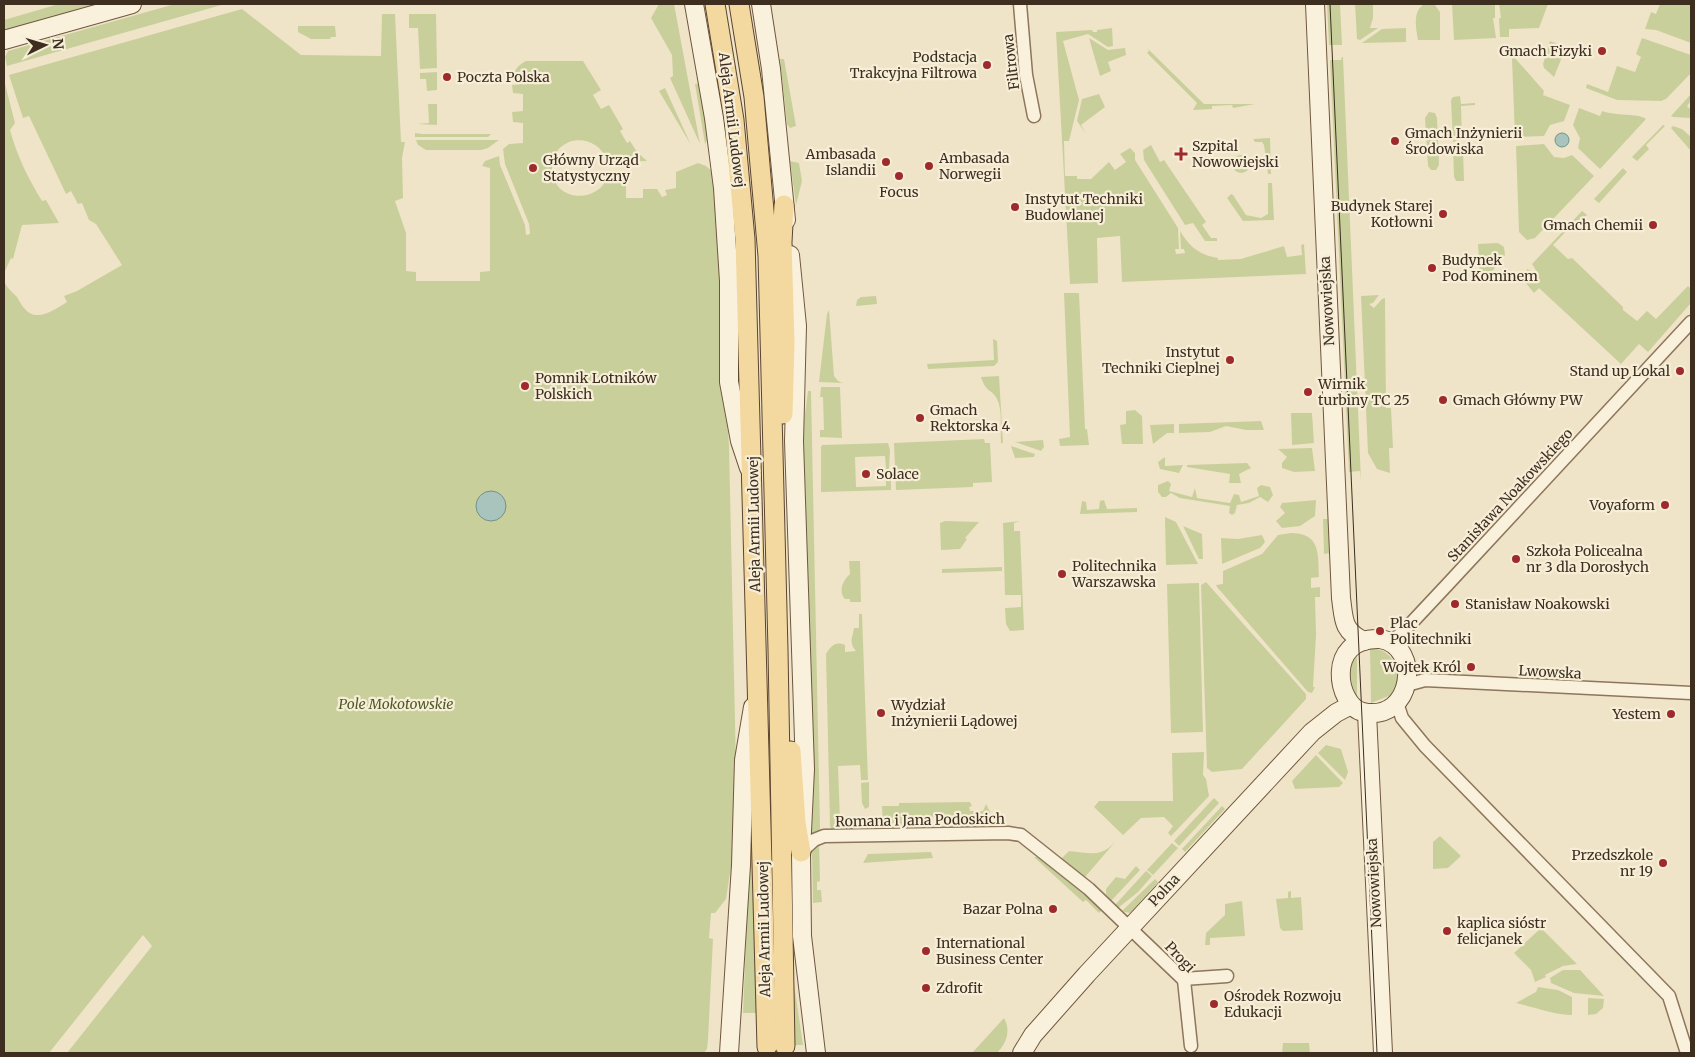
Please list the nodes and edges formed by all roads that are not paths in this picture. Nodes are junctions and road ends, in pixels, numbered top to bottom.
1 (132, 4) edge
2 (694, 4) edge
3 (715, 4) edge
4 (739, 4) edge
5 (761, 4) edge
6 (1020, 4) edge
7 (1315, 4) edge
8 (4, 40) edge
9 (1034, 116) dead end
10 (784, 205) junction
11 (1691, 322) edge
12 (754, 480) junction
13 (775, 507) junction
14 (1340, 598) junction
15 (1364, 641) junction
16 (1390, 643) junction
17 (778, 650) junction
18 (1343, 656) junction
19 (757, 682) junction
20 (1342, 684) junction
21 (1408, 685) junction
22 (1691, 693) edge
23 (1397, 703) junction
24 (1359, 709) junction
25 (1312, 732) junction
26 (801, 852) junction
27 (1130, 928) junction
28 (1227, 976) dead end
29 (1183, 979) junction
30 (1191, 1046) dead end
31 (729, 1053) edge
32 (816, 1053) edge
33 (1022, 1053) edge
34 (1383, 1053) edge
35 (1687, 1053) edge

1 - 8 main road
2 - 12 main road
3 - 12 main road, Aleja Armii Ludowej
4 - 13 main road, Aleja Armii Ludowej
5 - 10 main road
6 - 9 street, Filtrowa
7 - 14 main road, Nowowiejska
10 - 13 main road
10 - 26 main road
11 - 16 street, Stanisława Noakowskiego
12 - 19 main road, Aleja Armii Ludowej
13 - 17 main road, Aleja Armii Ludowej
14 - 15 main road, Nowowiejska
14 - 18 main road, Nowowiejska
15 - 16 main road
15 - 18 main road
16 - 21 main road
17 - 19 main road, Aleja Armii Ludowej
17 - 26 main road
18 - 20 main road
19 - 31 main road
20 - 24 main road
20 - 25 main road, Polna
21 - 22 street, Lwowska
21 - 23 main road
23 - 24 main road
23 - 35 street
24 - 25 main road, Polna
24 - 34 main road, Nowowiejska
25 - 27 main road, Polna
26 - 27 street, Romana i Jana Podoskich
26 - 32 main road
27 - 29 street, Progi
27 - 33 main road, Polna
28 - 29 street
29 - 30 street, Progi

